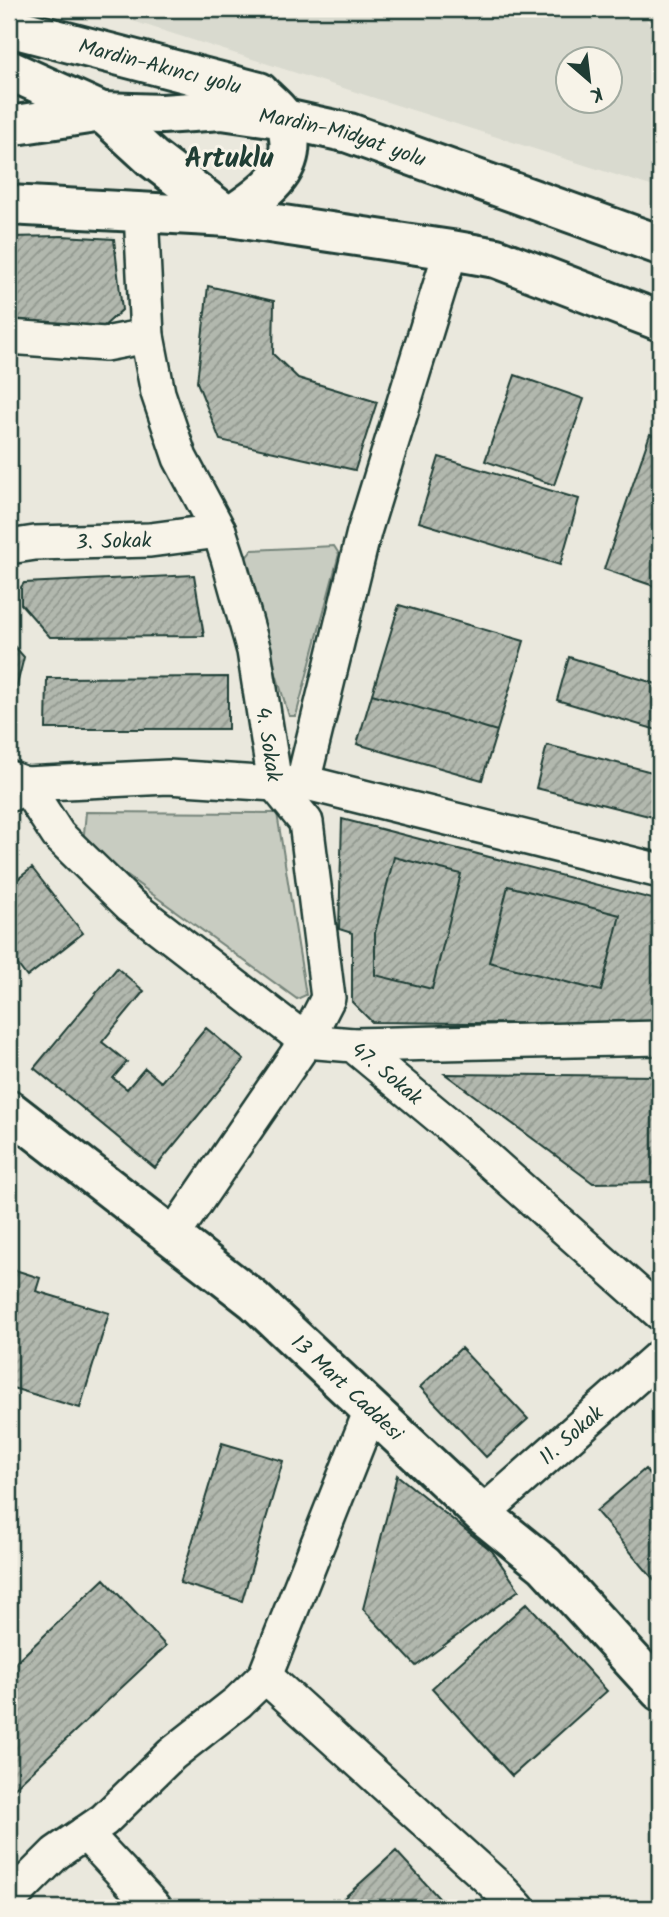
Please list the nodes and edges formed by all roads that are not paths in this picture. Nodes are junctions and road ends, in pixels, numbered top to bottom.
1 (9, 27) edge
2 (9, 70) edge
3 (272, 105) junction
4 (102, 112) junction
5 (9, 126) edge
6 (9, 205) edge
7 (141, 212) junction
8 (229, 217) junction
9 (660, 245) edge
10 (451, 250) junction
11 (660, 321) edge
12 (147, 336) junction
13 (9, 337) edge
14 (219, 531) junction
15 (9, 547) edge
16 (289, 783) junction
17 (14, 786) edge
18 (660, 871) edge
19 (660, 1038) edge
20 (306, 1041) junction
21 (353, 1045) junction
22 (9, 1115) edge
23 (172, 1237) junction
24 (660, 1313) edge
25 (660, 1356) edge
26 (372, 1410) junction
27 (482, 1514) junction
28 (653, 1671) edge
29 (265, 1676) junction
30 (85, 1833) junction
31 (9, 1900) edge
32 (155, 1908) edge
33 (518, 1908) edge

1 - 3 main road, Mardin-Akıncı yolu
2 - 4 main road
3 - 4 main road, Mardin-Midyat yolu
3 - 8 main road
3 - 9 main road, Mardin-Midyat yolu
4 - 5 main road, Mardin-Midyat yolu
4 - 8 main road
6 - 7 main road
7 - 8 main road
7 - 12 street, 4. Sokak
8 - 10 main road
10 - 11 main road
10 - 16 street
12 - 13 street
12 - 14 street, 4. Sokak
14 - 15 street, 3. Sokak
14 - 16 street, 4. Sokak
16 - 17 street
16 - 18 street
16 - 20 street, 4. Sokak
17 - 20 street
19 - 21 street
20 - 21 street, 47. Sokak
20 - 23 street, 4. Sokak
21 - 24 street, 47. Sokak
22 - 23 main road, 13 Mart Caddesi
23 - 26 main road, 13 Mart Caddesi
25 - 27 street, 11. Sokak
26 - 27 main road, 13 Mart Caddesi
26 - 29 street
27 - 28 main road, 13 Mart Caddesi
29 - 30 street
29 - 33 street
30 - 31 street
30 - 32 street

